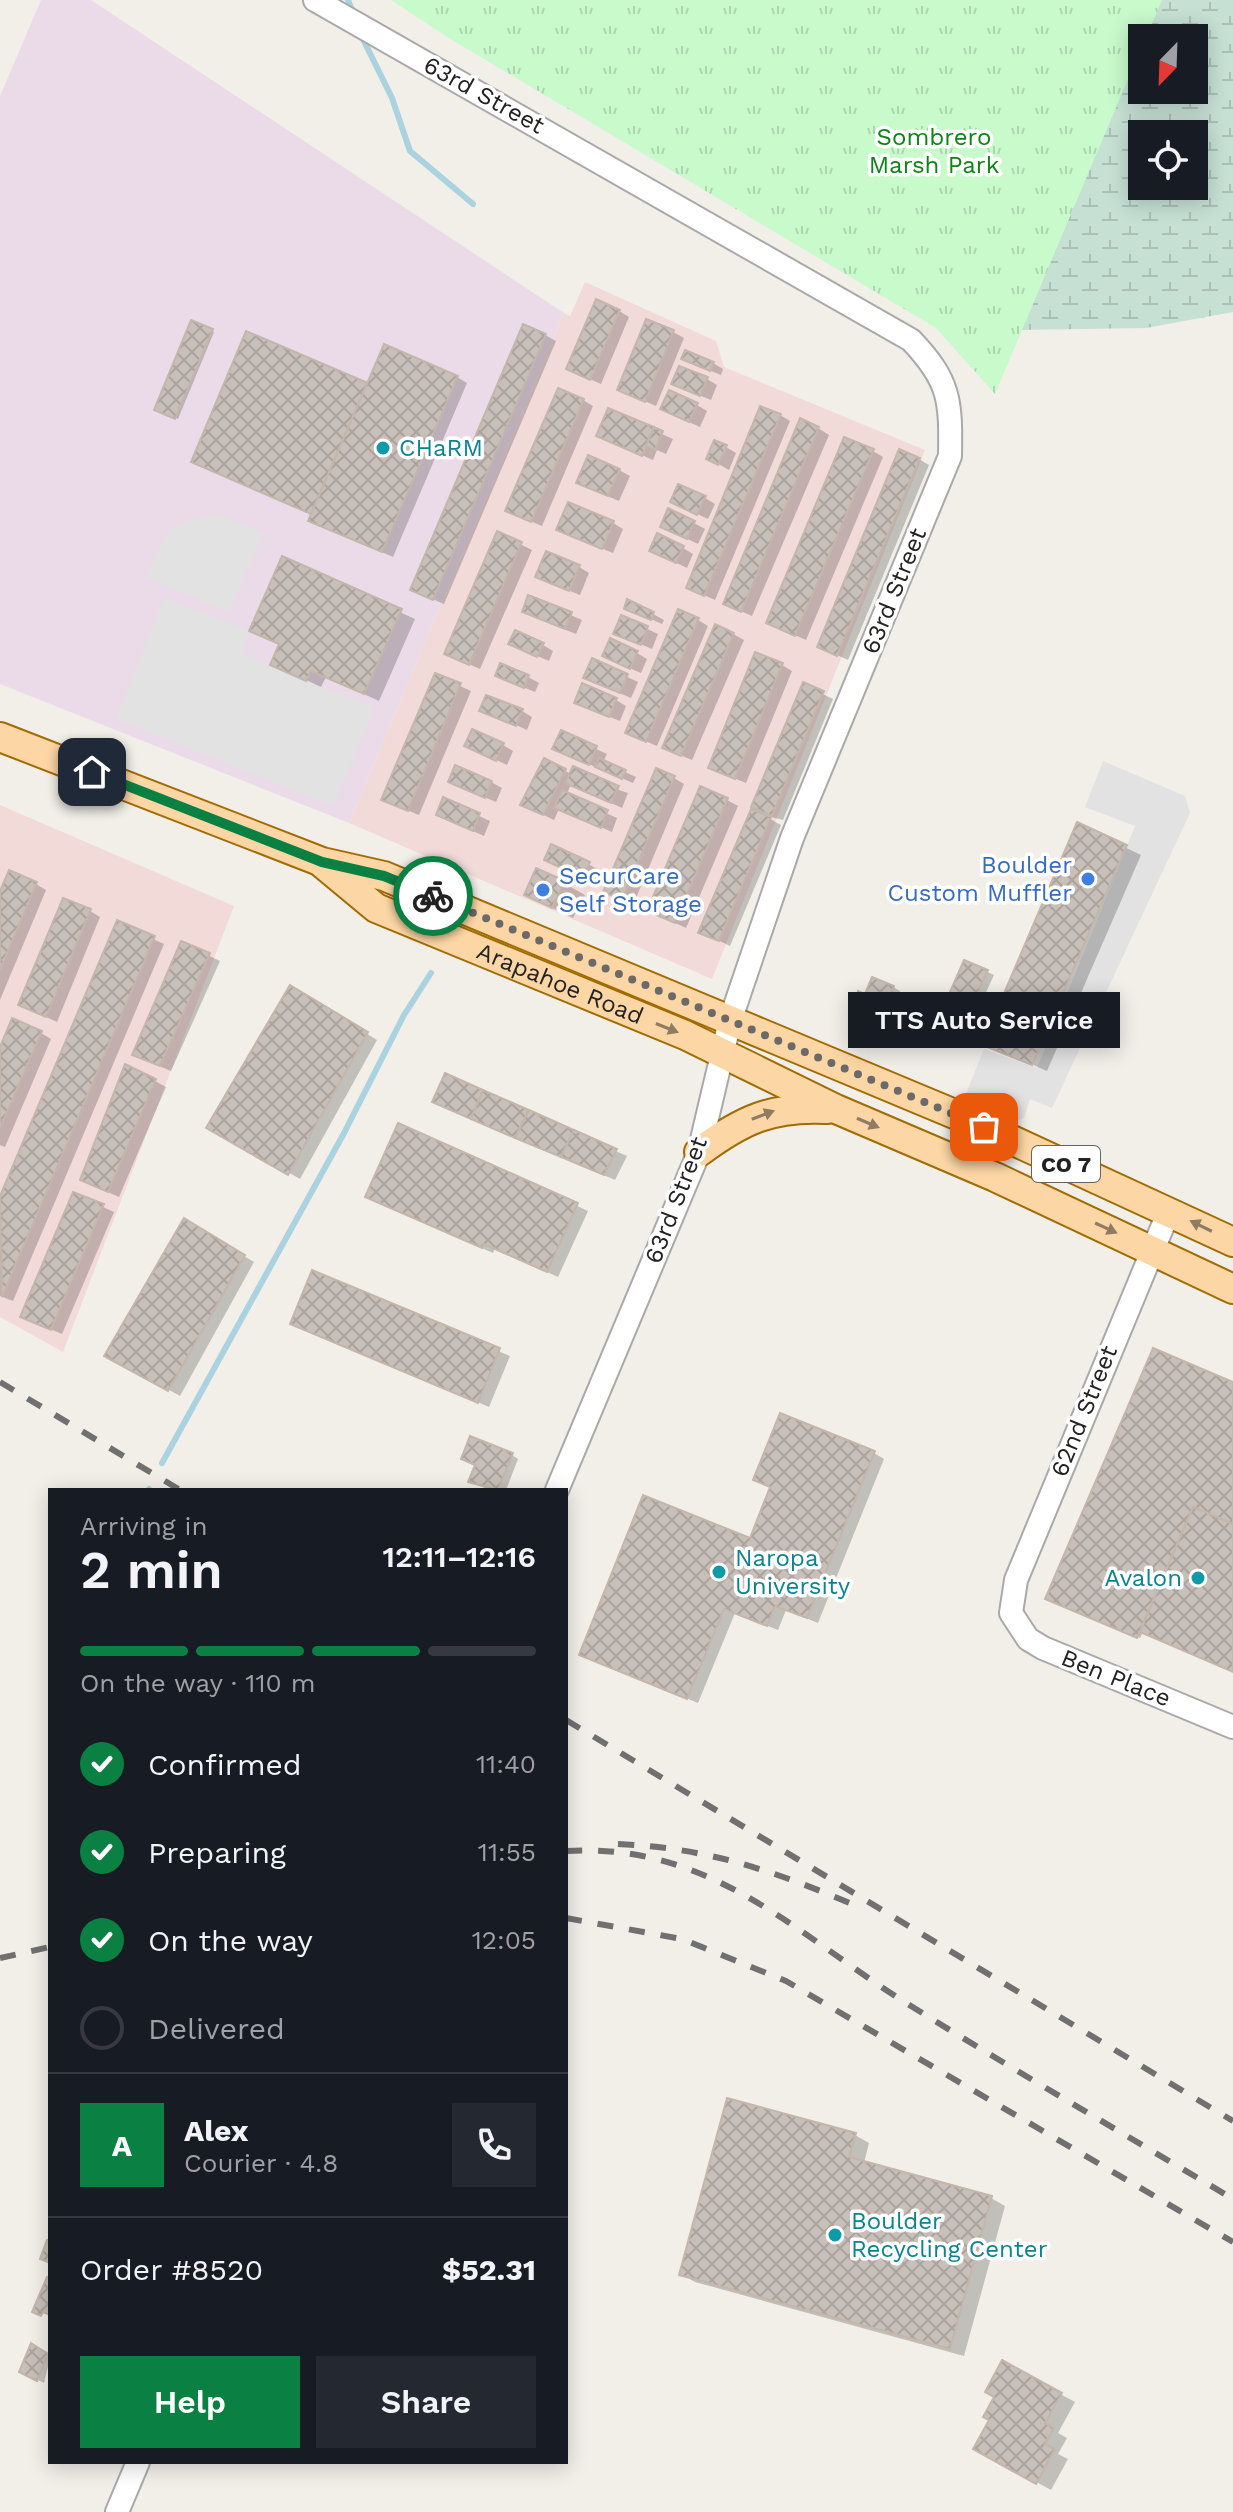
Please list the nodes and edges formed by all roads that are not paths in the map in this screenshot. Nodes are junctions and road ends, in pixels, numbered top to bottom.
1 (315, 0) edge
2 (0, 737) edge
3 (322, 862) junction
4 (730, 1021) junction
5 (722, 1053) junction
6 (836, 1109) junction
7 (699, 1152) junction
8 (1169, 1211) junction
9 (1233, 1242) edge
10 (1152, 1249) junction
11 (1233, 1289) edge
12 (558, 1488) edge
13 (1011, 1613) joint
14 (1233, 1727) edge
15 (137, 2464) edge
16 (117, 2512) edge

1 - 4 street, 63rd Street
2 - 3 main road, Arapahoe Road / CO 7
3 - 4 main road, Arapahoe Road / CO 7
3 -> 5 main road, Arapahoe Road / CO 7
4 - 5 street, 63rd Street
4 - 8 main road, CO 7
5 - 6 main road, CO 7
5 - 7 street, 63rd Street
7 -> 6 main road
6 -> 10 main road, CO 7
7 - 12 street, 63rd Street
9 -> 8 main road, CO 7
8 - 10 street, 62nd Street
10 - 11 main road, CO 7
10 - 13 street, 62nd Street
13 - 14 street, Ben Place
15 - 16 street

